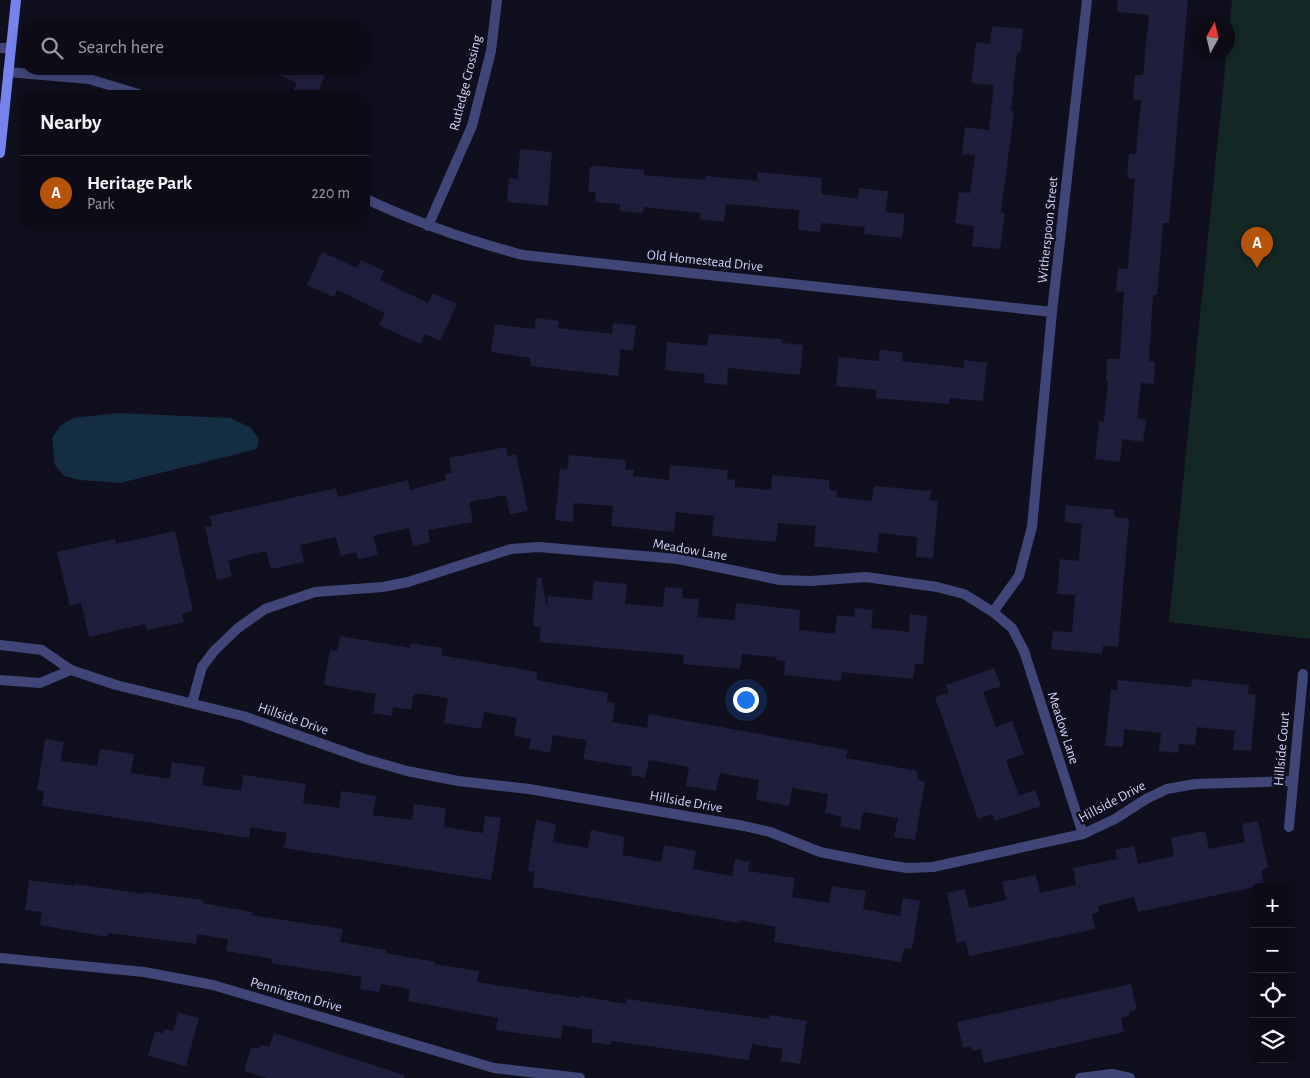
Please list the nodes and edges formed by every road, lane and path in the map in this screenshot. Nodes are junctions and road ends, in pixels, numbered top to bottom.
1 (16, 0) edge
2 (497, 0) edge
3 (1087, 0) edge
4 (5, 48) edge
5 (8, 72) junction
6 (20, 73) edge
7 (43, 75) edge
8 (3, 90) edge
9 (126, 90) edge
10 (0, 153) edge
11 (370, 201) edge
12 (428, 226) junction
13 (1052, 312) junction
14 (993, 612) junction
15 (0, 645) edge
16 (72, 670) junction
17 (1303, 674) dead end
18 (0, 680) edge
19 (192, 703) junction
20 (1293, 781) junction
21 (1288, 827) dead end
22 (1083, 834) junction
23 (0, 958) edge
24 (580, 1078) edge
25 (1080, 1078) edge
26 (1130, 1078) edge

1 - 4 street
2 - 12 street, Rutledge Crossing
3 - 13 street, Witherspoon Street
4 - 5 street
5 - 6 street
5 - 8 street
7 - 9 street
8 - 10 street
11 - 12 street, Old Homestead Drive
12 - 13 street, Old Homestead Drive
13 - 14 street, Witherspoon Street
14 - 19 street, Meadow Lane
14 - 22 street, Meadow Lane
15 - 16 street, Hillside Drive
16 - 18 street
16 - 19 street, Hillside Drive
17 - 20 street, Hillside Court
19 - 22 street, Hillside Drive
20 - 21 street, Hillside Court
20 - 22 street, Hillside Drive
23 - 24 street, Pennington Drive
25 - 26 street

